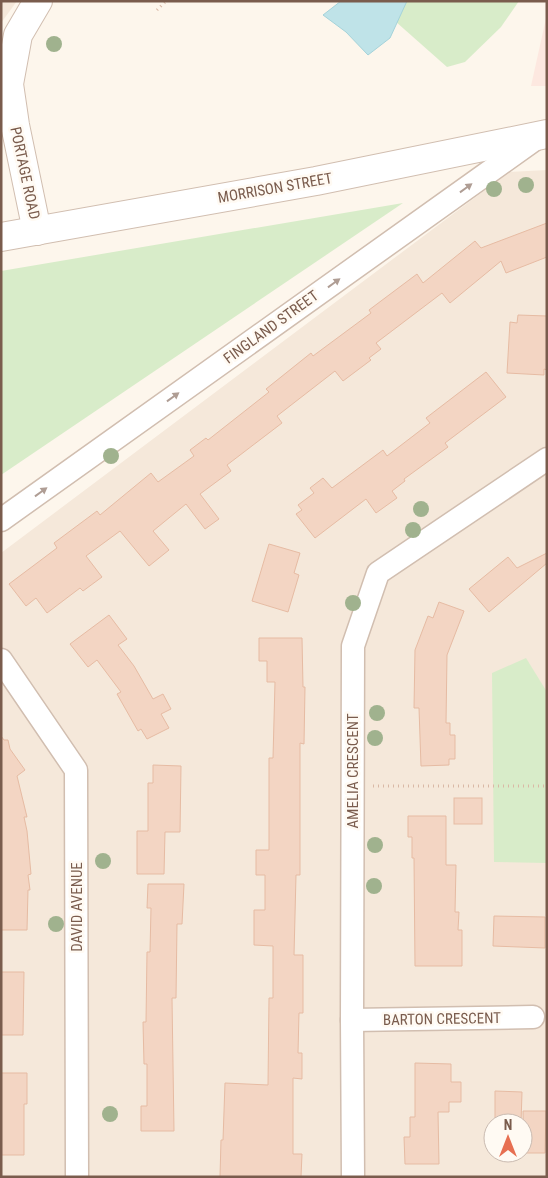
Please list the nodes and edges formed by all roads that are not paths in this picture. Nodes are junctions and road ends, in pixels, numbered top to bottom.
1 (38, 1) edge
2 (544, 135) edge
3 (37, 230) junction
4 (1, 237) edge
5 (547, 459) edge
6 (1, 520) edge
7 (1, 660) edge
8 (533, 1017) dead end
9 (352, 1020) junction
10 (77, 1177) edge
11 (352, 1177) edge

1 - 3 street, PORTAGE ROAD
2 - 3 street, MORRISON STREET
6 -> 2 street, FINGLAND STREET
3 - 4 street, MORRISON STREET
5 - 9 street, AMELIA CRESCENT
7 - 10 street, DAVID AVENUE
8 - 9 street, BARTON CRESCENT
9 - 11 street, AMELIA CRESCENT

